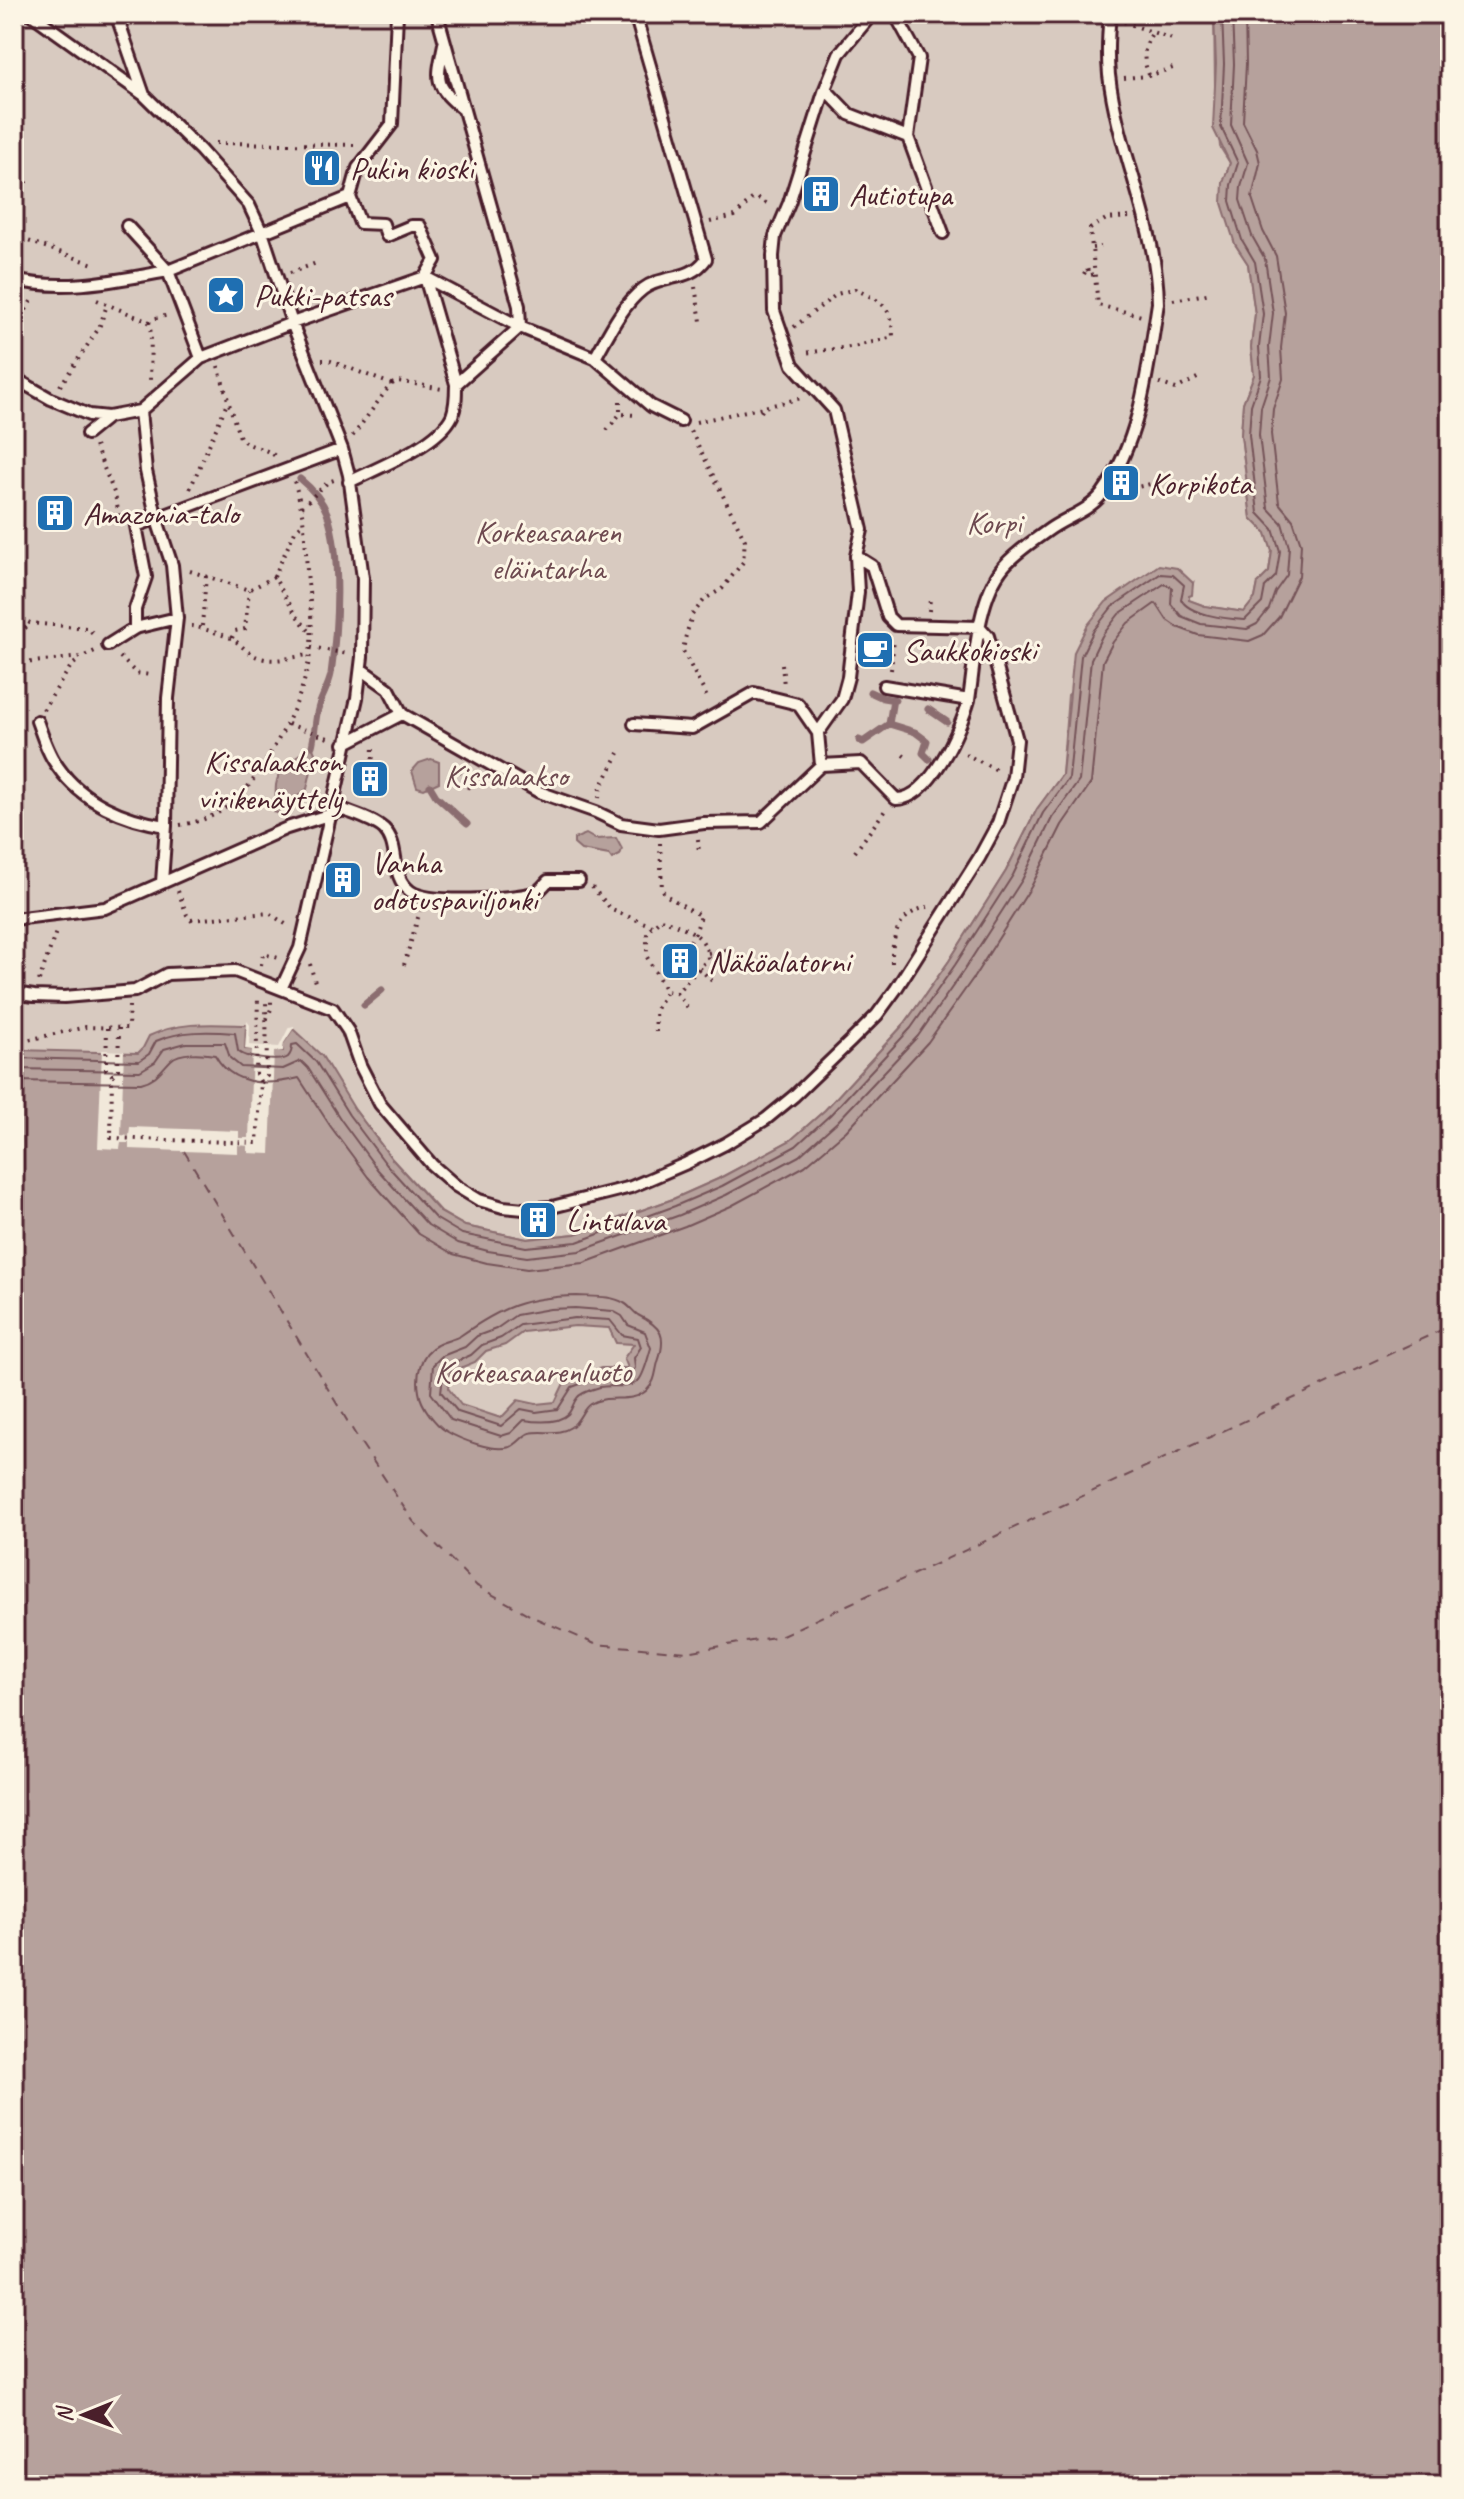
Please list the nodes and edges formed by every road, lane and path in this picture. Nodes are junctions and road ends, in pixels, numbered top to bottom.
1 (31, 14) edge
2 (116, 14) edge
3 (397, 14) edge
4 (437, 14) edge
5 (635, 14) edge
6 (872, 14) edge
7 (895, 14) edge
8 (1110, 19) edge
9 (1153, 32) junction
10 (1172, 39) dead end
11 (445, 42) junction
12 (1176, 67) dead end
13 (1149, 75) junction
14 (1110, 79) junction
15 (825, 89) junction
16 (144, 95) junction
17 (463, 109) junction
18 (908, 137) junction
19 (194, 144) junction
20 (375, 145) junction
21 (27, 181) dead end
22 (350, 197) junction
23 (789, 203) junction
24 (14, 212) edge
25 (1144, 216) junction
26 (127, 226) dead end
27 (697, 226) junction
28 (943, 233) dead end
29 (263, 235) junction
30 (14, 236) edge
31 (1101, 247) dead end
32 (1092, 248) junction
33 (319, 262) dead end
34 (99, 266) dead end
35 (168, 271) junction
36 (294, 271) dead end
37 (689, 274) junction
38 (1084, 274) dead end
39 (1095, 274) junction
40 (425, 277) junction
41 (14, 280) edge
42 (93, 285) junction
43 (1207, 294) dead end
44 (1158, 303) junction
45 (107, 305) junction
46 (1156, 318) junction
47 (701, 321) dead end
48 (292, 323) junction
49 (520, 327) junction
50 (782, 336) junction
51 (214, 353) junction
52 (789, 355) junction
53 (201, 358) junction
54 (595, 358) junction
55 (328, 360) dead end
56 (1201, 376) dead end
57 (14, 378) edge
58 (1145, 379) junction
59 (391, 384) junction
60 (456, 388) junction
61 (157, 396) junction
62 (51, 399) junction
63 (229, 399) junction
64 (796, 399) dead end
65 (140, 411) junction
66 (620, 414) dead end
67 (108, 417) junction
68 (681, 421) joint
69 (607, 430) dead end
70 (87, 434) joint
71 (356, 435) dead end
72 (695, 438) dead end
73 (342, 449) junction
74 (289, 468) junction
75 (349, 478) junction
76 (1159, 482) dead end
77 (1102, 494) junction
78 (302, 507) junction
79 (183, 510) junction
80 (157, 520) junction
81 (305, 522) junction
82 (121, 524) dead end
83 (856, 556) junction
84 (172, 565) junction
85 (206, 576) junction
86 (274, 577) junction
87 (249, 590) junction
88 (14, 615) edge
89 (177, 622) junction
90 (30, 623) junction
91 (896, 625) junction
92 (202, 627) junction
93 (980, 627) junction
94 (87, 628) dead end
95 (135, 628) junction
96 (311, 633) junction
97 (232, 638) junction
98 (14, 640) edge
99 (108, 645) junction
100 (311, 647) junction
101 (339, 652) dead end
102 (310, 655) junction
103 (82, 657) junction
104 (14, 667) edge
105 (361, 669) junction
106 (150, 675) dead end
107 (19, 685) dead end
108 (887, 686) joint
109 (969, 700) junction
110 (716, 713) junction
111 (402, 714) junction
112 (37, 721) joint
113 (288, 724) junction
114 (634, 724) dead end
115 (818, 733) junction
116 (324, 736) dead end
117 (344, 744) junction
118 (619, 753) dead end
119 (969, 756) dead end
120 (821, 765) junction
121 (985, 765) dead end
122 (452, 770) dead end
123 (475, 774) dead end
124 (893, 796) junction
125 (596, 812) junction
126 (330, 815) junction
127 (166, 826) junction
128 (855, 852) dead end
129 (661, 855) dead end
130 (167, 880) junction
131 (579, 881) joint
132 (424, 897) junction
133 (950, 903) junction
134 (62, 915) junction
135 (14, 919) edge
136 (652, 926) junction
137 (695, 933) junction
138 (302, 936) junction
139 (729, 949) dead end
140 (684, 951) dead end
141 (708, 953) junction
142 (404, 965) dead end
143 (699, 968) junction
144 (258, 980) junction
145 (715, 984) dead end
146 (281, 989) junction
147 (666, 991) junction
148 (129, 992) junction
149 (14, 993) edge
150 (676, 993) junction
151 (893, 994) junction
152 (34, 996) junction
153 (321, 1004) junction
154 (690, 1010) dead end
155 (266, 1021) dead end
156 (107, 1028) junction
157 (119, 1028) junction
158 (656, 1032) dead end
159 (14, 1043) edge
160 (112, 1076) junction
161 (261, 1083) junction

1 - 16 lane
2 - 16 lane
3 - 20 lane
4 - 11 lane
5 - 27 lane
6 - 15 lane
7 - 18 lane
8 - 9 path
8 - 14 lane
9 - 10 path
9 - 13 path
11 - 17 lane
11 - 17 lane
12 - 13 path
13 - 14 path
14 - 25 lane
15 - 18 lane
15 - 23 lane
16 - 19 lane
17 - 49 lane
18 - 28 lane
19 - 20 path
19 - 29 lane
20 - 22 lane
21 - 24 path
22 - 29 lane
22 - 40 lane
23 - 27 path
23 - 50 lane
25 - 32 path
25 - 44 lane
26 - 35 lane
27 - 37 lane
29 - 35 lane
29 - 48 lane
30 - 34 path
31 - 32 path
32 - 39 path
33 - 36 path
35 - 42 lane
35 - 53 lane
37 - 47 path
37 - 54 lane
38 - 39 path
39 - 46 path
40 - 48 lane
40 - 49 lane
40 - 60 lane
41 - 42 lane
42 - 45 path
43 - 44 path
44 - 46 lane
45 - 61 path
45 - 62 path
46 - 58 lane
48 - 51 lane
48 - 73 lane
49 - 54 lane
49 - 60 lane
50 - 52 lane
50 - 52 path
51 - 53 lane
51 - 63 path
52 - 83 lane
53 - 61 lane
54 - 68 lane
55 - 59 path
56 - 58 path
57 - 62 lane
58 - 77 lane
59 - 60 path
59 - 71 path
60 - 75 lane
61 - 65 lane
62 - 67 lane
63 - 74 path
63 - 79 path
64 - 68 path
65 - 67 lane
65 - 80 lane
66 - 69 path
67 - 70 lane
70 - 82 path
72 - 110 path
73 - 74 lane
73 - 75 lane
74 - 78 path
74 - 79 lane
75 - 78 path
75 - 105 lane
76 - 77 path
77 - 93 lane
78 - 81 path
79 - 80 lane
80 - 84 lane
80 - 95 lane
81 - 86 path
81 - 96 path
83 - 91 lane
83 - 115 lane
84 - 85 path
84 - 89 lane
85 - 87 path
85 - 92 path
86 - 87 path
86 - 96 path
87 - 97 path
88 - 90 path
89 - 92 path
89 - 95 lane
89 - 127 lane
90 - 94 path
90 - 98 path
91 - 93 lane
91 - 108 path
92 - 97 path
93 - 109 lane
93 - 133 lane
95 - 99 lane
96 - 100 path
97 - 102 path
99 - 103 path
99 - 106 path
100 - 101 path
100 - 102 path
102 - 113 path
103 - 104 path
103 - 112 path
104 - 107 path
105 - 111 lane
105 - 117 lane
108 - 109 lane
109 - 124 lane
110 - 114 lane
110 - 115 lane
111 - 117 lane
111 - 125 lane
112 - 127 lane
113 - 116 path
113 - 127 path
115 - 120 lane
117 - 126 lane
118 - 125 path
119 - 121 path
120 - 124 lane
120 - 125 lane
122 - 123 path
124 - 128 path
126 - 130 lane
126 - 132 lane
126 - 138 lane
127 - 130 lane
129 - 137 path
130 - 134 lane
130 - 138 path
131 - 132 lane
131 - 136 path
132 - 142 path
133 - 151 lane
133 - 151 path
134 - 135 lane
134 - 152 path
136 - 137 path
136 - 147 path
137 - 140 path
137 - 141 path
138 - 146 lane
138 - 153 path
139 - 141 path
141 - 143 path
143 - 145 path
143 - 150 path
144 - 146 lane
144 - 148 lane
144 - 161 path
146 - 153 lane
147 - 150 path
147 - 158 path
148 - 152 lane
148 - 157 path
149 - 152 lane
150 - 154 path
151 - 153 lane
155 - 161 path
156 - 157 path
156 - 159 path
156 - 160 path
157 - 160 path
160 - 161 path

